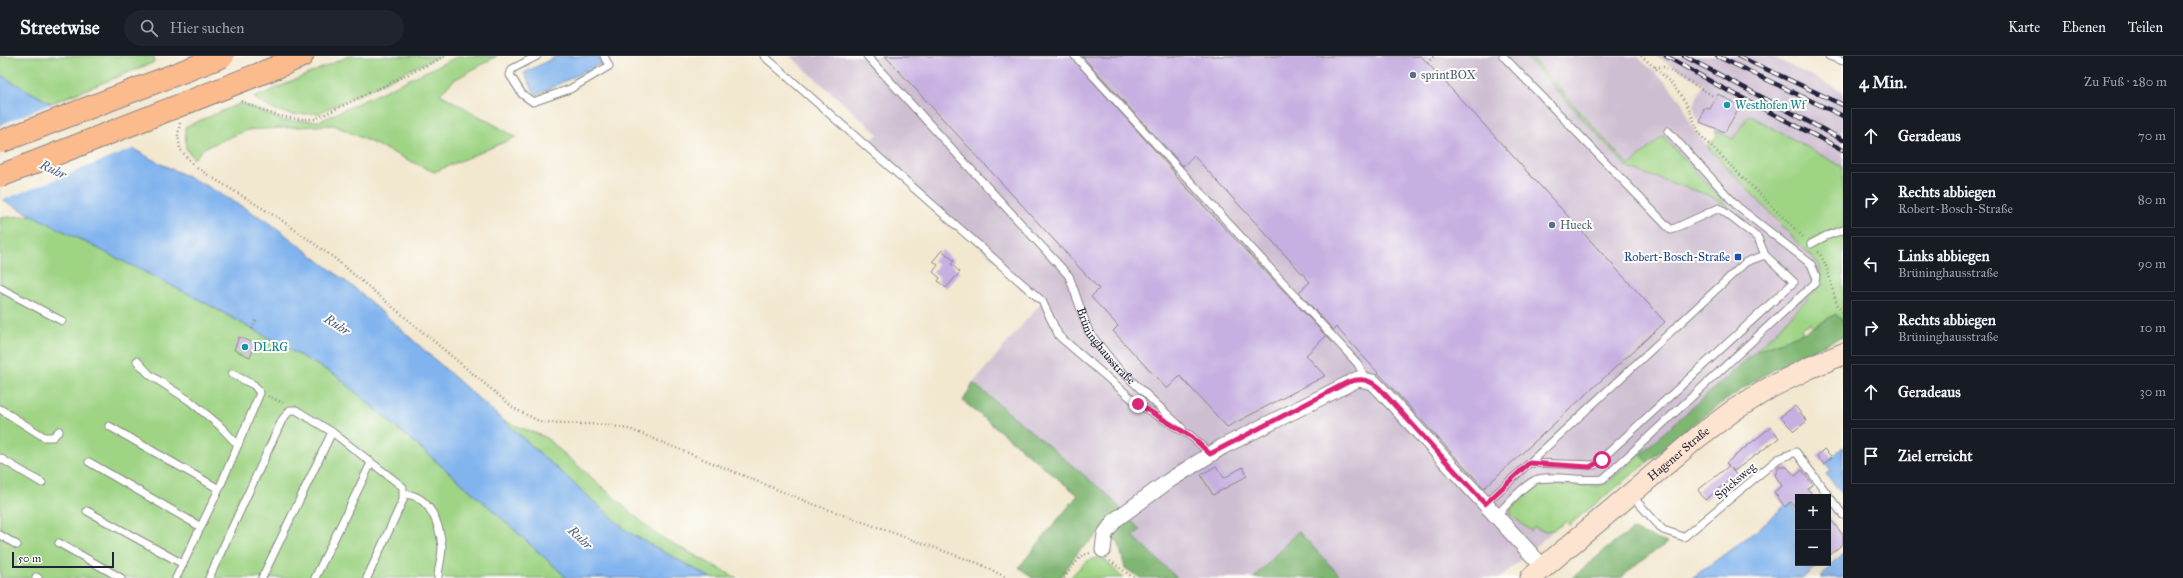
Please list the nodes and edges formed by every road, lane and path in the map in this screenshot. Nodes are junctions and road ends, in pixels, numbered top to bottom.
1 (223, 56) edge
2 (302, 56) edge
3 (446, 56) edge
4 (537, 56) edge
5 (604, 56) edge
6 (764, 56) edge
7 (867, 56) edge
8 (1075, 56) edge
9 (1434, 56) edge
10 (1503, 56) edge
11 (1640, 56) edge
12 (1828, 56) edge
13 (1843, 61) edge
14 (1427, 62) dead end
15 (1654, 67) junction
16 (1713, 96) dead end
17 (234, 97) dead end
18 (1668, 131) dead end
19 (0, 142) edge
20 (195, 167) dead end
21 (0, 176) edge
22 (1843, 230) edge
23 (1811, 244) junction
24 (1765, 255) junction
25 (0, 288) edge
26 (1843, 312) edge
27 (256, 320) dead end
28 (62, 321) dead end
29 (252, 329) dead end
30 (1843, 354) edge
31 (137, 361) dead end
32 (232, 374) dead end
33 (1367, 380) junction
34 (260, 393) junction
35 (0, 409) edge
36 (290, 410) junction
37 (109, 426) dead end
38 (59, 431) dead end
39 (332, 432) junction
40 (1192, 437) junction
41 (238, 445) junction
42 (1210, 454) junction
43 (0, 458) edge
44 (89, 462) dead end
45 (371, 463) junction
46 (1529, 463) junction
47 (42, 483) dead end
48 (219, 490) junction
49 (404, 494) junction
50 (1630, 494) junction
51 (1485, 504) junction
52 (87, 511) dead end
53 (1843, 515) edge
54 (1495, 516) junction
55 (201, 527) junction
56 (0, 535) edge
57 (59, 543) dead end
58 (17, 545) dead end
59 (1103, 550) junction
60 (183, 564) junction
61 (1537, 573) edge
62 (121, 578) edge
63 (176, 578) edge
64 (209, 578) edge
65 (262, 578) edge
66 (315, 578) edge
67 (368, 578) edge
68 (438, 578) edge
69 (1007, 578) edge
70 (1064, 578) edge
71 (1134, 578) edge

1 - 19 highway, bridge
2 - 21 highway, bridge
3 - 17 path
4 - 5 lane
6 - 40 lane
7 - 40 lane, Brüninghausstraße
8 - 33 lane
9 - 14 path
10 - 24 lane
11 - 15 path
12 - 13 lane
15 - 16 path
15 - 23 path
18 - 54 lane
20 - 69 path
22 - 23 lane
23 - 26 path
24 - 46 lane
24 - 46 lane
25 - 28 lane
27 - 29 path
30 - 50 main road, Hagener Straße
31 - 41 lane
32 - 34 lane
33 - 42 street
33 - 51 street
34 - 36 path
34 - 41 lane
35 - 38 lane
36 - 39 lane
36 - 64 lane
37 - 48 lane
39 - 45 lane
39 - 65 lane
40 - 42 lane, Brüninghausstraße
41 - 48 lane
42 - 59 street
43 - 47 lane
44 - 55 lane
45 - 49 lane
45 - 66 lane
46 - 51 lane
48 - 55 lane
49 - 67 lane
49 - 68 lane
50 - 53 lane, Spieksweg
50 - 61 main road, Hagener Straße
51 - 54 street
52 - 60 lane
54 - 61 street
55 - 60 lane
56 - 58 lane
57 - 62 lane
59 - 70 path
59 - 71 path
60 - 63 lane

